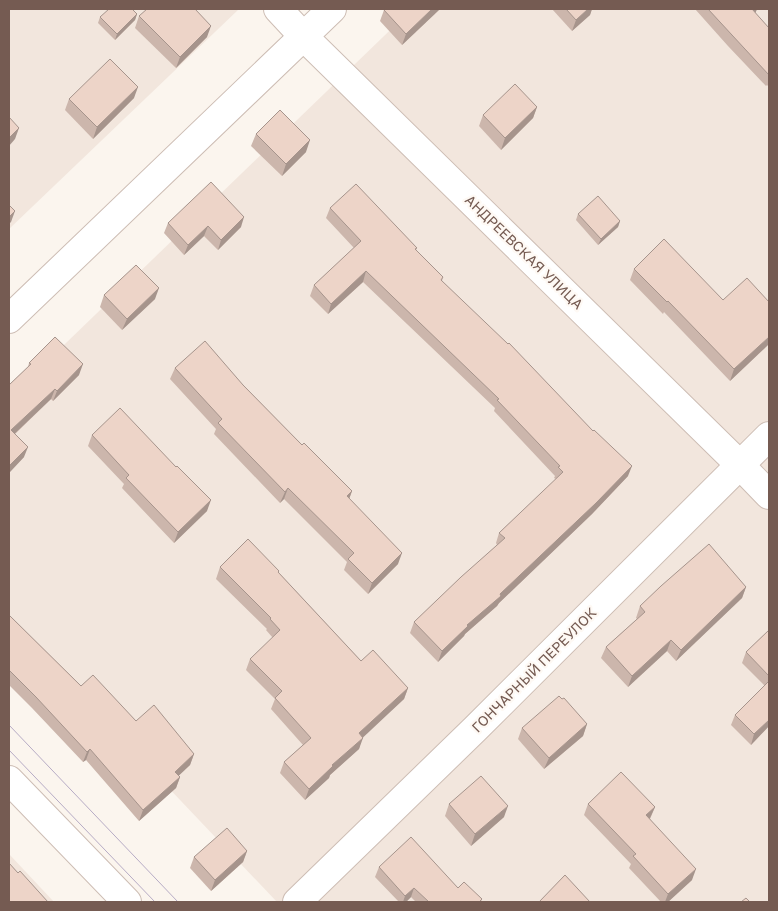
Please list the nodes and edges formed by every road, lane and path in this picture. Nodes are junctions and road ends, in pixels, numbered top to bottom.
1 (278, 9) edge
2 (332, 9) edge
3 (304, 36) junction
4 (9, 319) edge
5 (769, 436) edge
6 (740, 465) junction
7 (769, 495) edge
8 (9, 780) edge
9 (127, 902) edge
10 (298, 902) edge

1 - 3 street, АНДРЕЕВСКАЯ УЛИЦА
2 - 3 street
3 - 4 street
3 - 6 street, АНДРЕЕВСКАЯ УЛИЦА
5 - 6 street, ГОНЧАРНЫЙ ПЕРЕУЛОК
6 - 7 street, АНДРЕЕВСКАЯ УЛИЦА
6 - 10 street, ГОНЧАРНЫЙ ПЕРЕУЛОК
8 - 9 street

